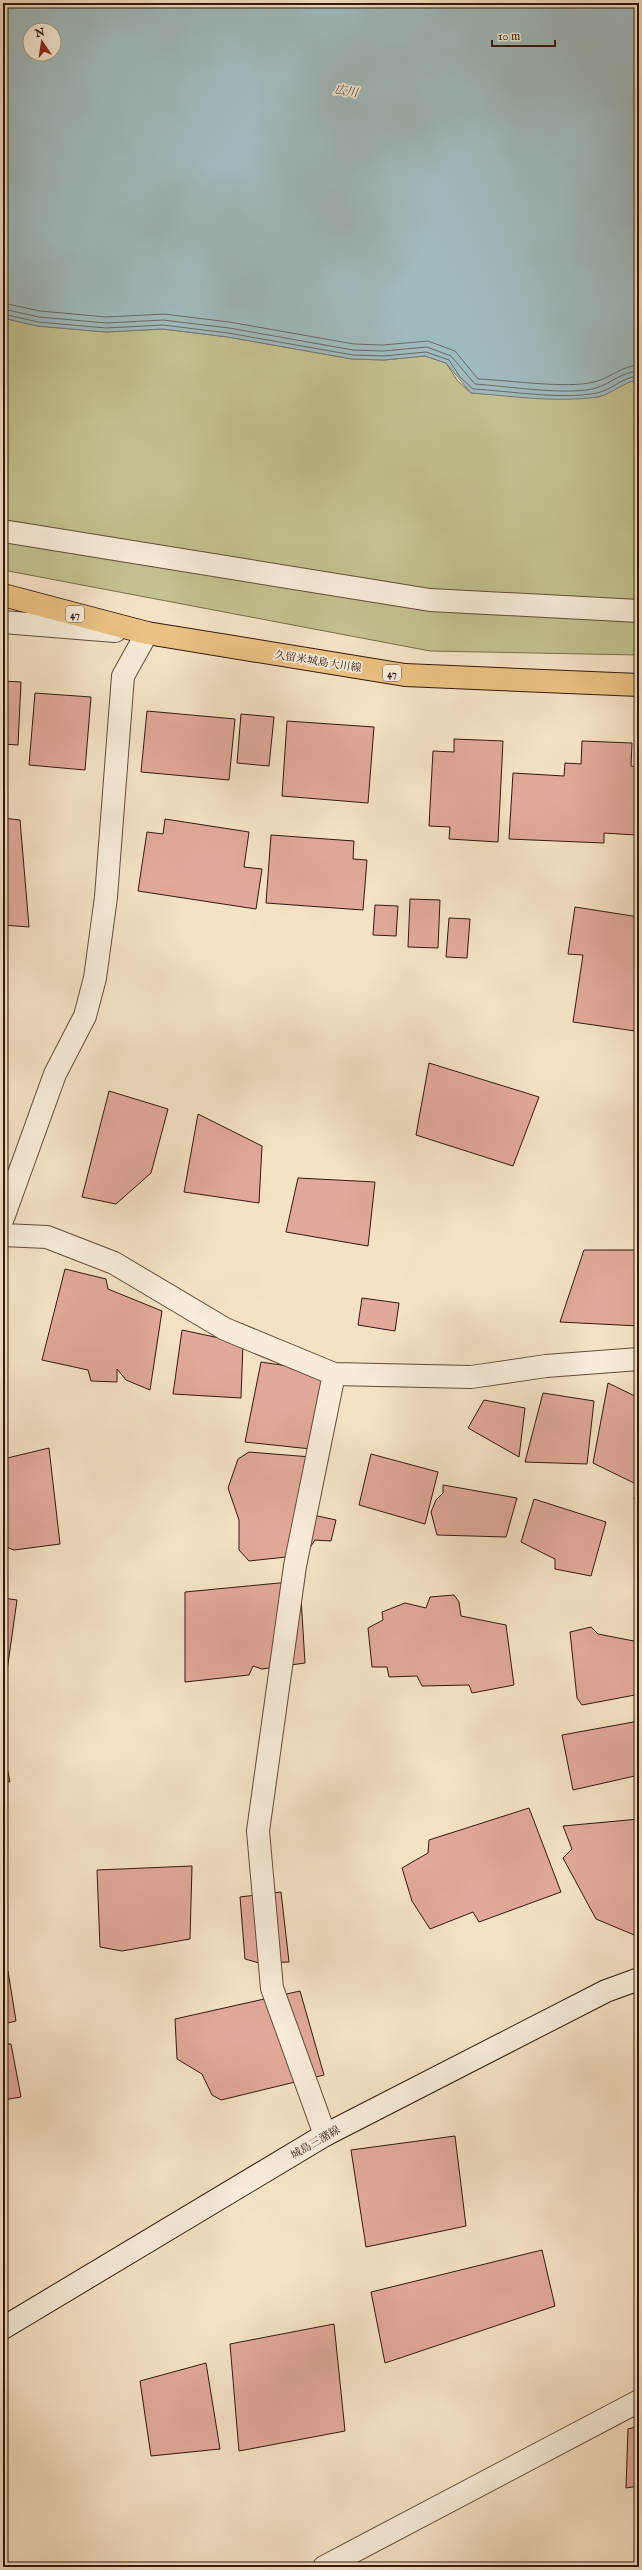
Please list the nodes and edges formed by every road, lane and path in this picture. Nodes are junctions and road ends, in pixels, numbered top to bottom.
1 (3, 531) edge
2 (3, 595) edge
3 (639, 611) edge
4 (3, 622) edge
5 (147, 633) junction
6 (639, 685) edge
7 (3, 1218) edge
8 (3, 1234) edge
9 (639, 1359) edge
10 (334, 1374) junction
11 (639, 1979) edge
12 (326, 2136) junction
13 (3, 2328) edge
14 (639, 2401) edge
15 (324, 2567) edge

1 - 3 street
2 - 5 main road, 久留米城島大川線 / 47
4 - 5 street
5 - 6 main road, 久留米城島大川線 / 47
5 - 7 street
8 - 10 street
9 - 10 street
10 - 12 street
11 - 12 street, 城島三潴線
12 - 13 street, 城島三潴線
14 - 15 street

